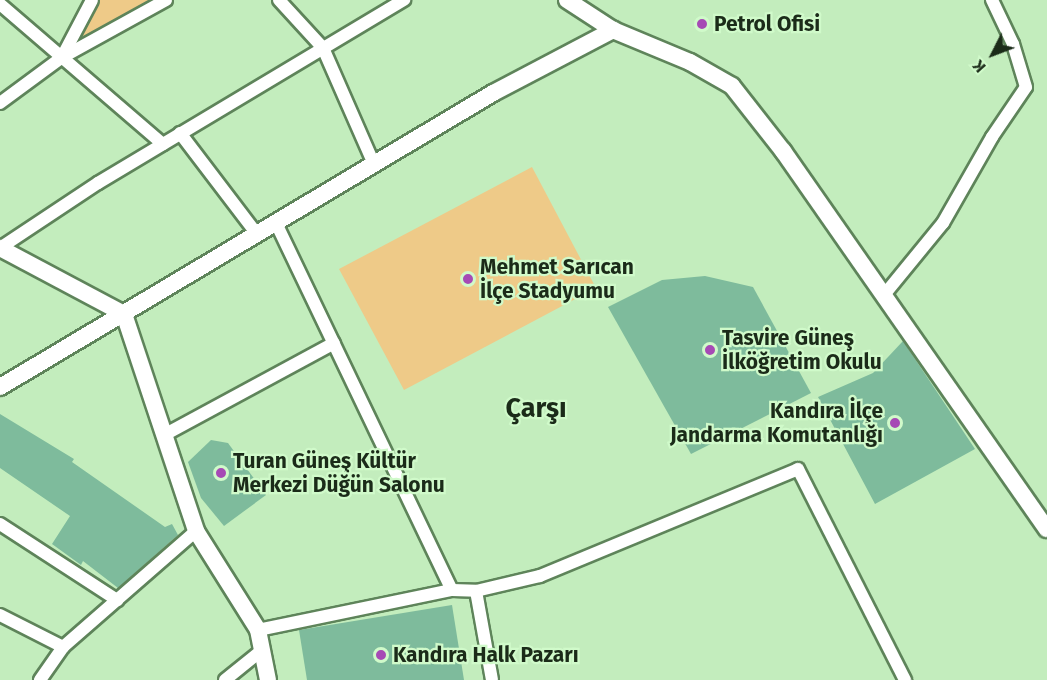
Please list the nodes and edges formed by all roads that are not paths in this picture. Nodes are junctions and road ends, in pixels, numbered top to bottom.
1 (92, 0) edge
2 (166, 0) edge
3 (279, 0) edge
4 (404, 0) edge
5 (567, 0) edge
6 (992, 0) edge
7 (0, 4) edge
8 (613, 30) junction
9 (324, 48) junction
10 (62, 58) junction
11 (0, 103) edge
12 (180, 133) junction
13 (163, 144) junction
14 (374, 164) junction
15 (276, 223) junction
16 (257, 234) junction
17 (0, 248) edge
18 (884, 295) junction
19 (123, 314) junction
20 (334, 343) junction
21 (0, 387) edge
22 (164, 435) junction
23 (0, 524) edge
24 (1047, 529) edge
25 (196, 531) junction
26 (452, 590) junction
27 (476, 591) junction
28 (117, 600) junction
29 (0, 615) edge
30 (258, 630) junction
31 (63, 647) junction
32 (262, 650) junction
33 (40, 680) edge
34 (225, 680) edge
35 (268, 680) edge
36 (492, 680) edge
37 (905, 680) edge

1 - 10 street
2 - 10 street
3 - 9 street
4 - 9 street
5 - 8 street
6 - 18 street
7 - 10 street
8 - 14 street
8 - 18 street
9 - 12 street
9 - 14 street
10 - 11 street
10 - 13 street
12 - 13 street
12 - 16 street
13 - 17 street
14 - 15 street
15 - 16 street
15 - 20 street
16 - 19 street
17 - 19 street
18 - 24 street
19 - 21 street
19 - 22 street
20 - 22 street
20 - 26 street
22 - 25 street
23 - 28 street
25 - 28 street
25 - 30 street
26 - 27 street
26 - 30 street
27 - 36 street
27 - 37 street
28 - 31 street
29 - 31 street
30 - 32 street
31 - 33 street
32 - 34 street
32 - 35 street

